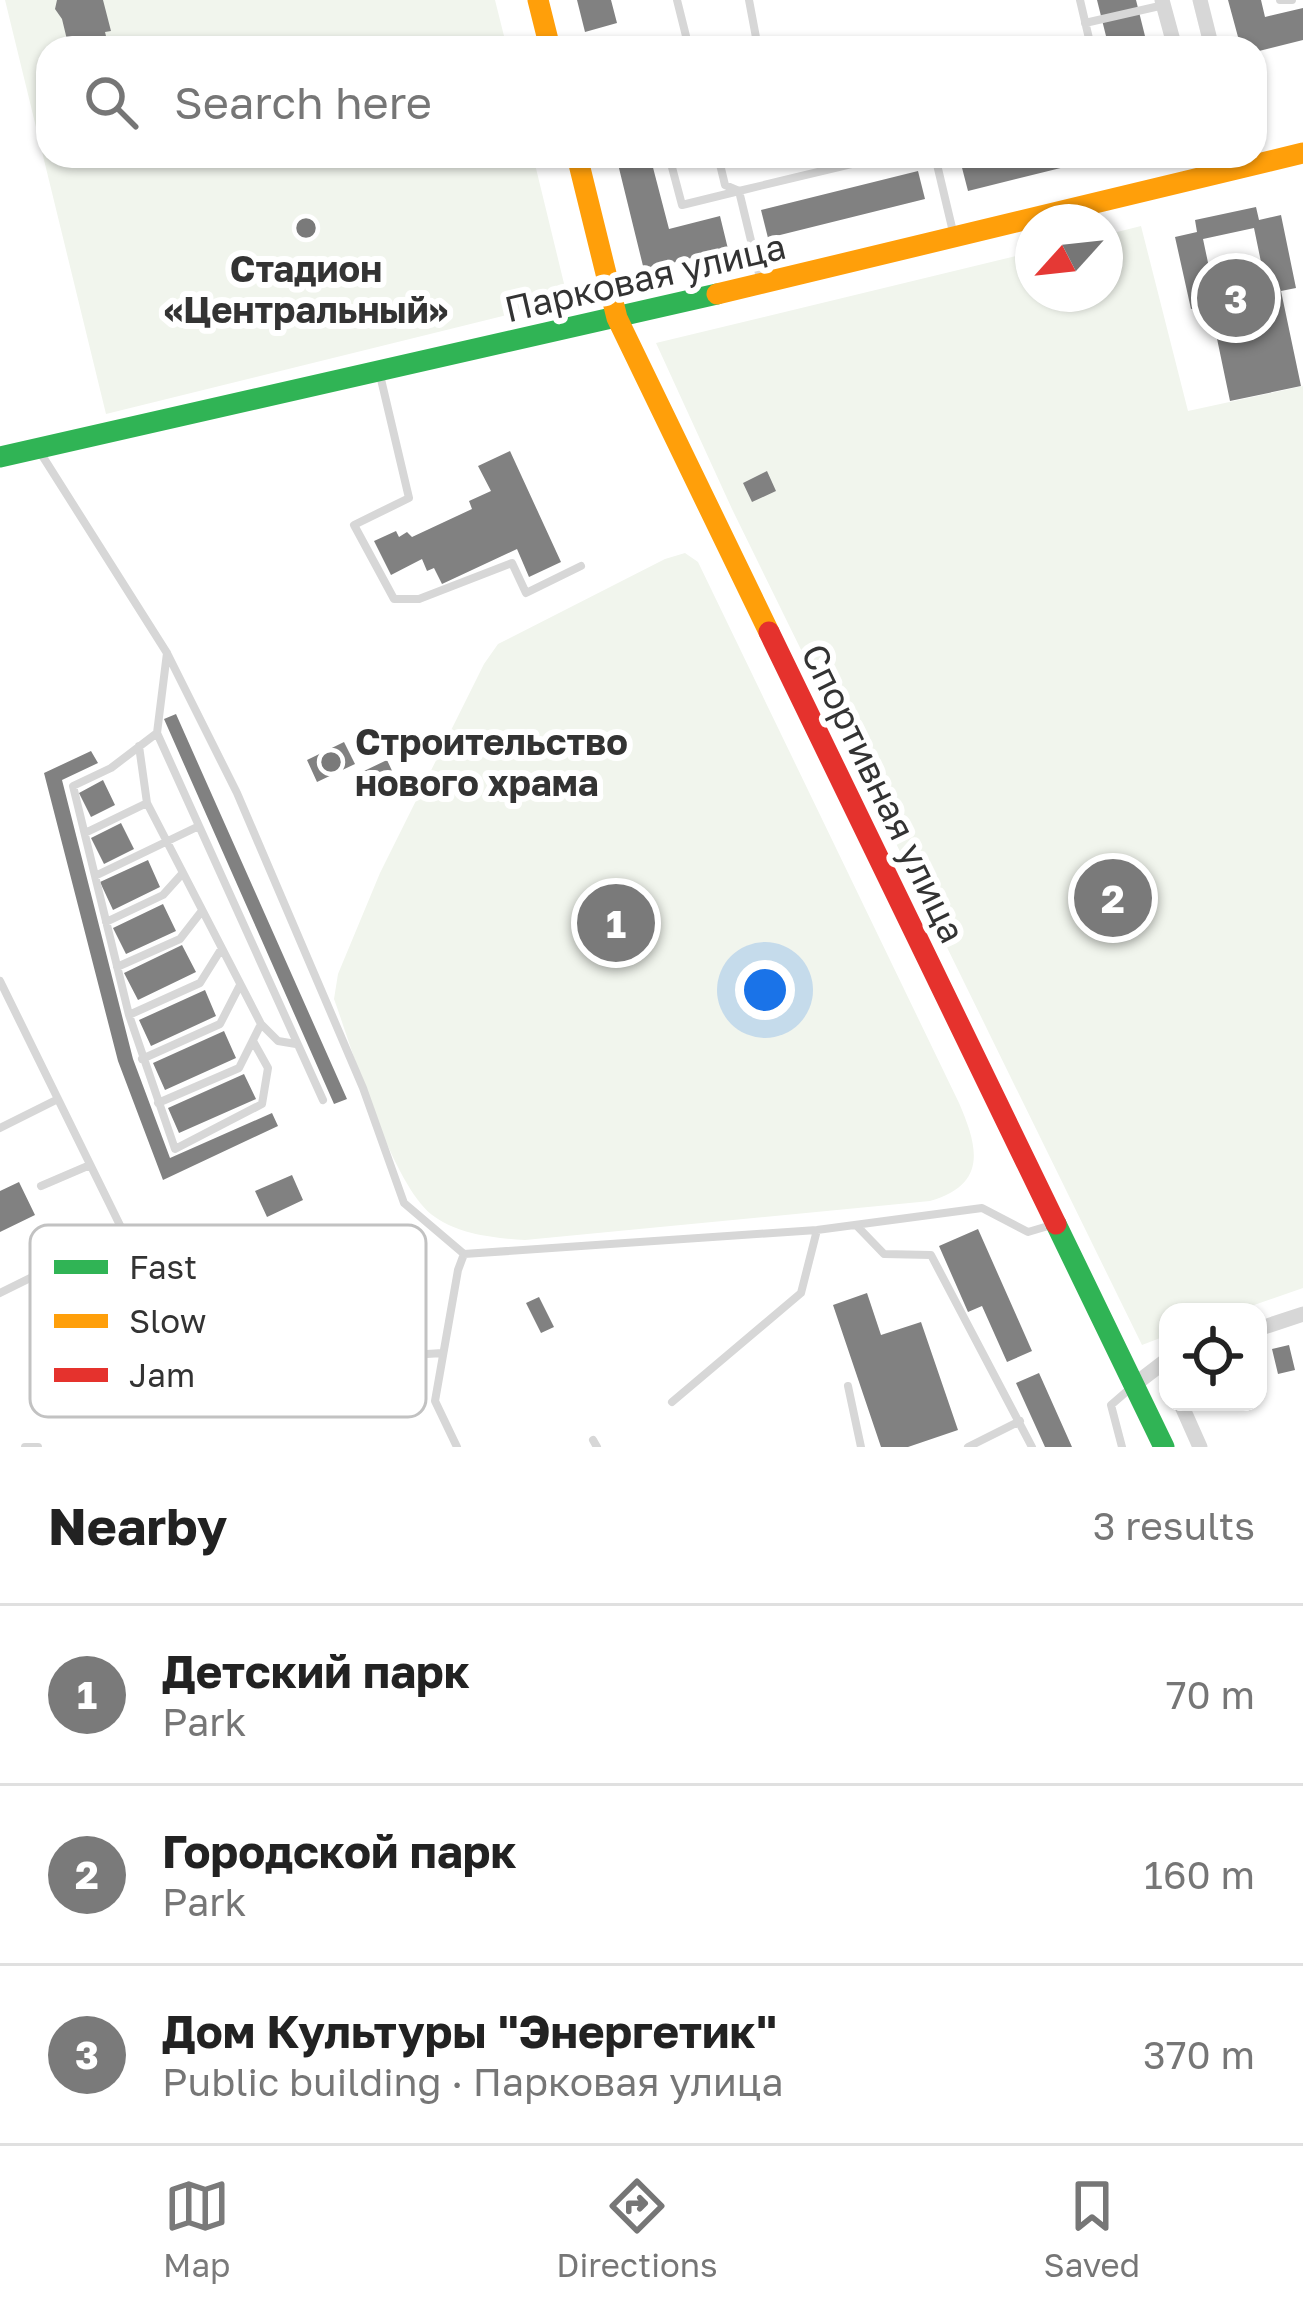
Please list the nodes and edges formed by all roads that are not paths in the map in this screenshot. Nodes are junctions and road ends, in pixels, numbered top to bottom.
1 (538, 0) edge
2 (677, 0) edge
3 (748, 0) edge
4 (1080, 0) edge
5 (1200, 0) edge
6 (1280, 0) edge
7 (1292, 0) edge
8 (1163, 3) edge
9 (1085, 23) junction
10 (547, 36) edge
11 (686, 36) edge
12 (756, 36) edge
13 (1088, 36) edge
14 (1171, 36) edge
15 (1209, 36) edge
16 (1303, 153) edge
17 (1267, 158) edge
18 (580, 168) edge
19 (672, 168) edge
20 (721, 168) edge
21 (835, 168) edge
22 (938, 168) edge
23 (1201, 168) edge
24 (740, 191) junction
25 (955, 238) junction
26 (761, 284) junction
27 (617, 318) junction
28 (379, 371) junction
29 (37, 448) junction
30 (0, 457) edge
31 (581, 566) dead end
32 (167, 653) junction
33 (157, 733) junction
34 (140, 746) junction
35 (146, 802) junction
36 (199, 826) junction
37 (85, 833) junction
38 (164, 843) junction
39 (181, 875) junction
40 (95, 876) junction
41 (201, 912) junction
42 (106, 922) junction
43 (221, 950) junction
44 (117, 967) junction
45 (0, 981) edge
46 (240, 985) junction
47 (129, 1015) junction
48 (261, 1024) junction
49 (254, 1041) junction
50 (297, 1044) junction
51 (142, 1059) junction
52 (58, 1099) junction
53 (323, 1100) dead end
54 (158, 1103) junction
55 (0, 1128) edge
56 (90, 1165) junction
57 (41, 1186) dead end
58 (1058, 1224) junction
59 (120, 1225) edge
60 (856, 1225) junction
61 (817, 1230) junction
62 (464, 1255) junction
63 (30, 1278) edge
64 (0, 1293) edge
65 (1303, 1314) edge
66 (1267, 1326) edge
67 (443, 1353) junction
68 (426, 1354) edge
69 (1159, 1370) edge
70 (1135, 1385) junction
71 (848, 1386) dead end
72 (672, 1402) dead end
73 (1184, 1411) edge
74 (1020, 1421) junction
75 (25, 1447) edge
76 (38, 1447) edge
77 (458, 1447) edge
78 (861, 1447) edge
79 (968, 1447) edge
80 (1031, 1447) edge
81 (1121, 1447) edge
82 (1164, 1447) edge
83 (1200, 1447) edge

1 - 10 street
2 - 11 lane
3 - 12 lane
4 - 9 lane
5 - 15 street
6 - 7 lane
8 - 9 lane
8 - 14 street
9 - 13 lane
16 - 17 street, Парковая улица
18 - 27 street, Спортивная улица
19 - 24 lane
20 - 24 lane
21 - 24 lane
22 - 25 lane
23 - 25 street, Парковая улица
24 - 26 lane
25 - 26 street, Парковая улица
26 - 27 street, Парковая улица
27 - 28 street, Парковая улица
27 - 58 street, Спортивная улица
28 - 29 street, Парковая улица
28 - 31 lane
29 - 30 street, Парковая улица
29 - 32 lane
32 - 33 lane
32 - 62 lane
33 - 34 lane
33 - 36 lane
34 - 35 lane
34 - 37 lane
35 - 37 lane
35 - 38 lane
36 - 38 lane
36 - 50 lane
37 - 40 lane
38 - 39 lane
38 - 40 lane
39 - 41 lane
39 - 42 lane
40 - 42 lane
41 - 43 lane
41 - 44 lane
42 - 44 lane
43 - 46 lane
43 - 47 lane
44 - 47 lane
45 - 52 lane
46 - 48 lane
46 - 51 lane
47 - 51 lane
48 - 49 lane
48 - 50 lane
49 - 54 lane
49 - 54 lane
50 - 53 lane
51 - 54 lane
52 - 55 lane
52 - 56 lane
56 - 57 lane
56 - 59 lane
58 - 60 lane
58 - 70 street, Спортивная улица
60 - 61 lane
60 - 74 lane
61 - 62 lane
61 - 72 lane
62 - 67 lane
63 - 64 lane
65 - 66 street
67 - 68 lane
67 - 77 lane
69 - 70 street
70 - 81 lane
70 - 82 street, Спортивная улица
71 - 78 lane
73 - 83 street
74 - 79 lane
74 - 80 lane
75 - 76 lane

